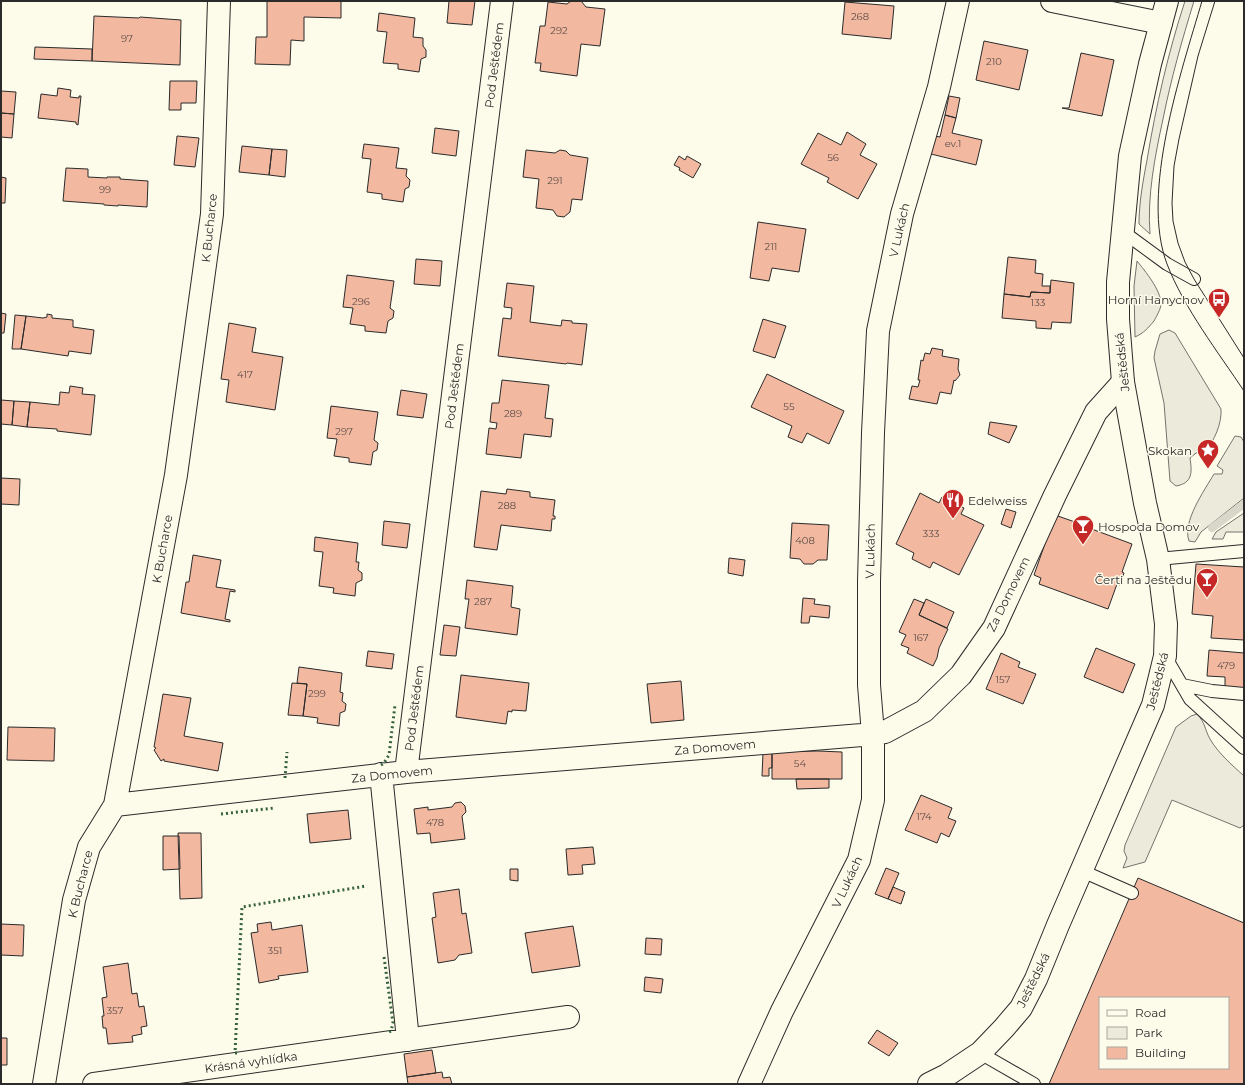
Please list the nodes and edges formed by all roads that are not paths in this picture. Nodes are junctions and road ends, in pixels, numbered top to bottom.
1 (218, 1) edge
2 (502, 1) edge
3 (958, 1) edge
4 (1052, 1) edge
5 (1167, 1) edge
6 (1161, 23) junction
7 (1122, 231) junction
8 (1194, 279) dead end
9 (1123, 382) junction
10 (1244, 551) edge
11 (1158, 559) junction
12 (1165, 656) junction
13 (1182, 685) junction
14 (1244, 694) edge
15 (873, 734) junction
16 (1244, 748) edge
17 (406, 772) junction
18 (381, 774) junction
19 (115, 805) junction
20 (1082, 871) junction
21 (1132, 893) dead end
22 (568, 1017) dead end
23 (408, 1040) junction
24 (980, 1053) junction
25 (44, 1084) edge
26 (94, 1084) edge
27 (749, 1084) edge
28 (929, 1084) edge
29 (1034, 1084) edge

1 - 19 street, K Bucharce
2 - 17 street, Pod Ještědem
3 - 15 street, V Lukách
4 - 6 street
5 - 6 street, Ještědská
6 - 7 street, Ještědská
7 - 8 lane
7 - 9 street, Ještědská
9 - 11 street, Ještědská
9 - 15 street, Za Domovem
10 - 11 lane
11 - 12 street, Ještědská
12 - 13 lane
12 - 20 street, Ještědská
13 - 14 lane
13 - 16 lane
15 - 17 street, Za Domovem
15 - 27 street, V Lukách
17 - 18 street, Za Domovem
18 - 19 street, Za Domovem
18 - 23 street
19 - 25 street, K Bucharce
20 - 21 lane
20 - 24 street, Ještědská
22 - 23 street, Krásná vyhlídka
23 - 26 street, Krásná vyhlídka
24 - 28 street, Ještědská
24 - 29 lane

